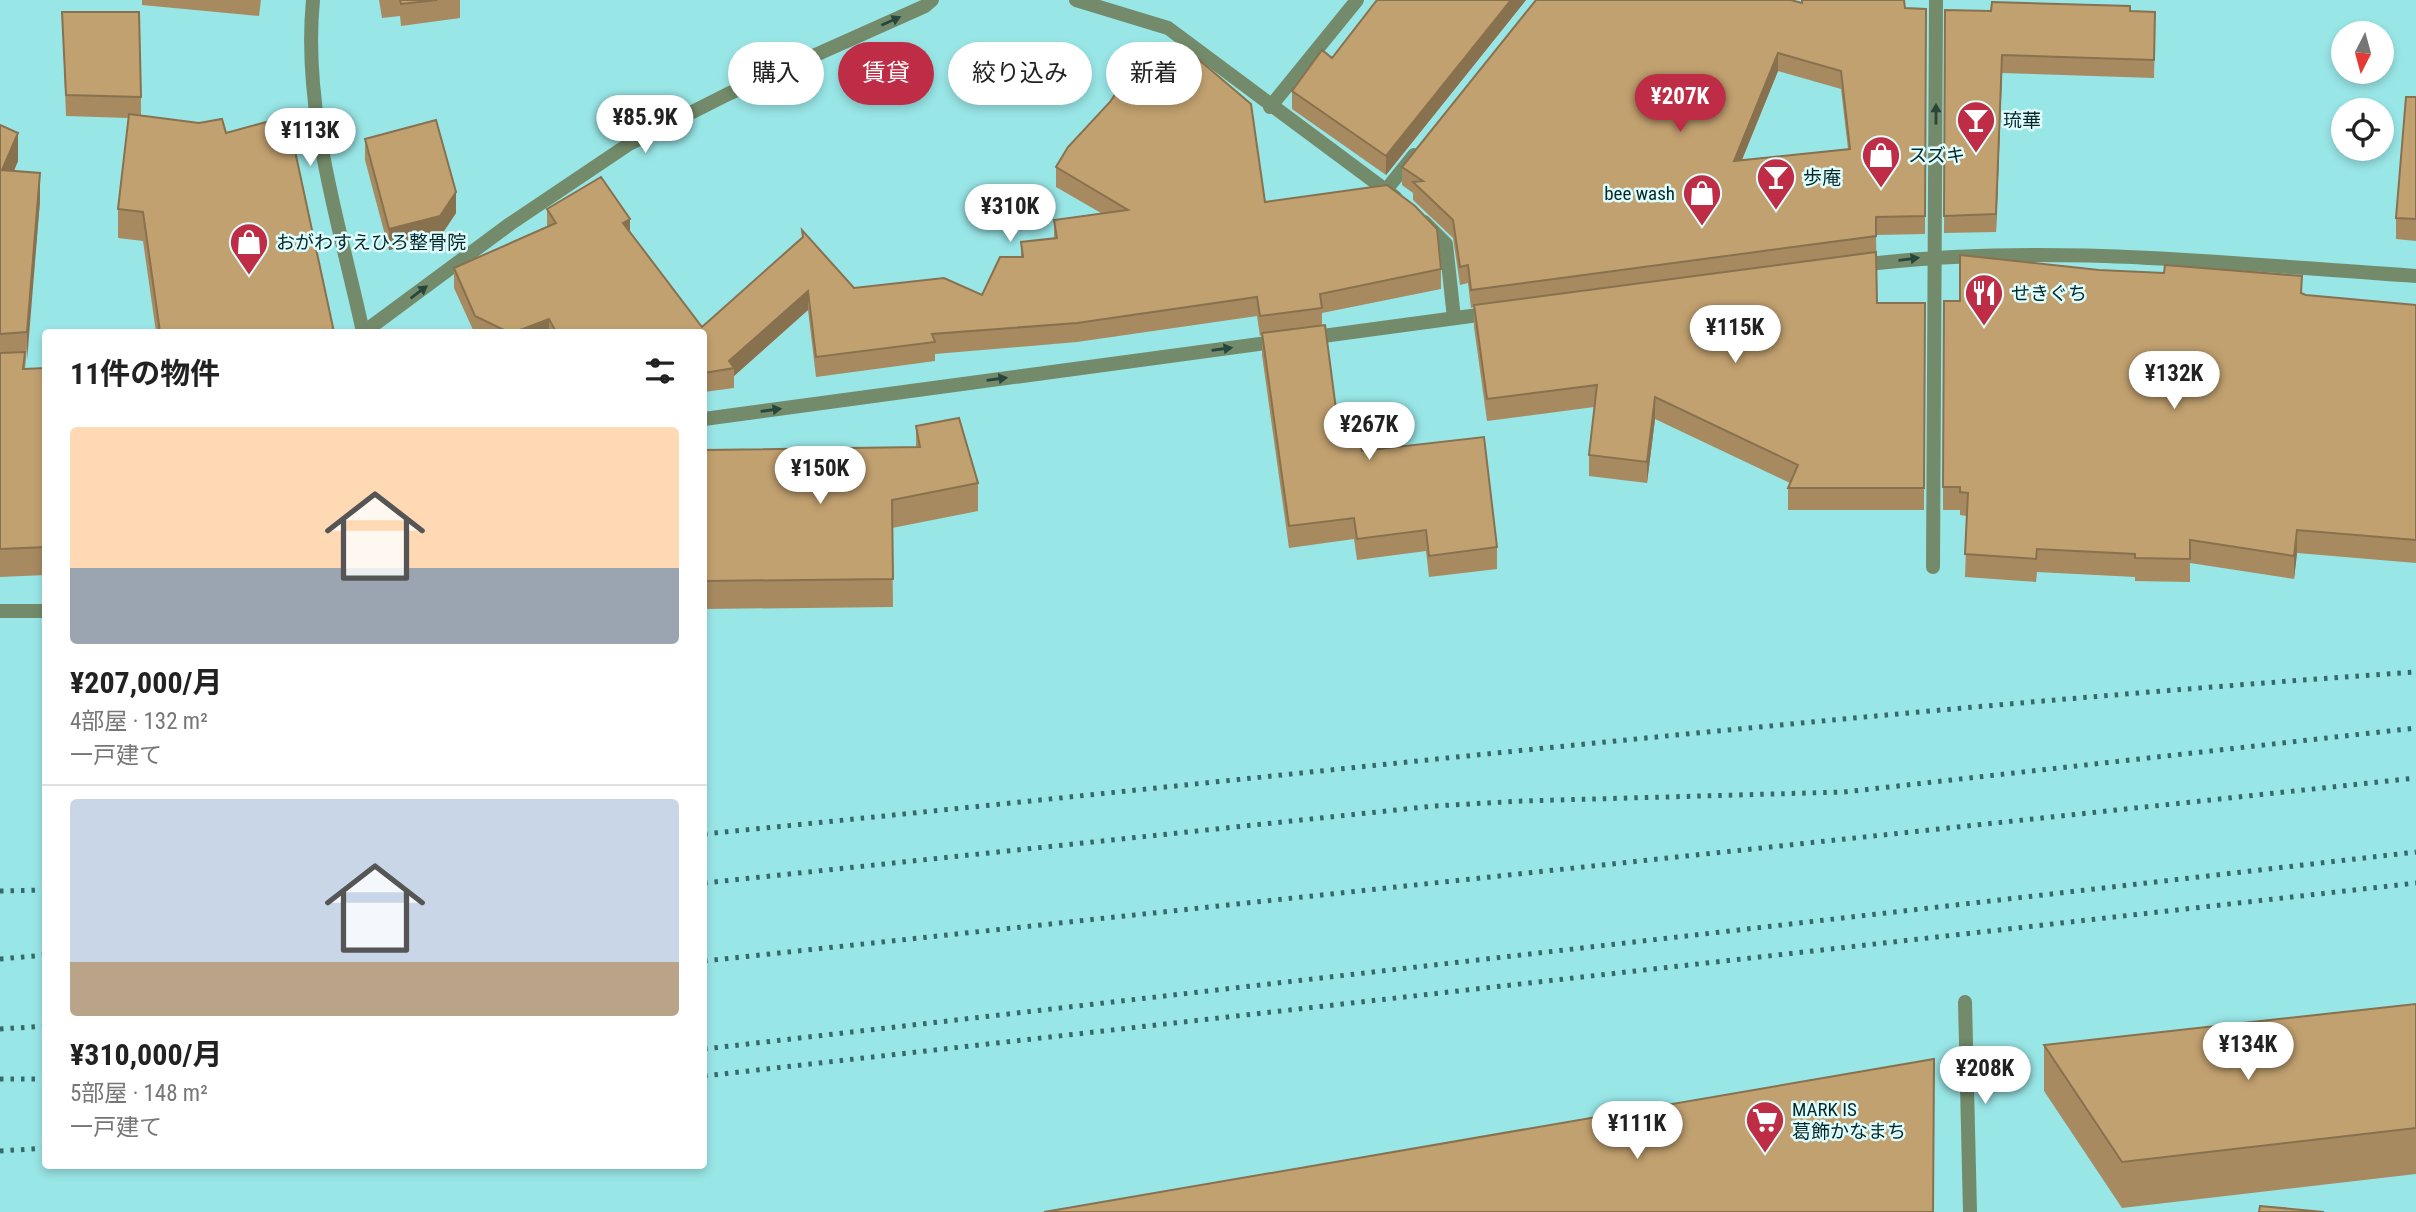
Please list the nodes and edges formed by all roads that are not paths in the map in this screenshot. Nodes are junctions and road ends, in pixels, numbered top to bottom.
1 (313, 0) edge
2 (932, 0) edge
3 (1076, 0) edge
4 (1357, 0) edge
5 (1936, 0) edge
6 (1270, 107) junction
7 (1420, 148) edge
8 (1386, 190) junction
9 (1936, 256) junction
10 (1843, 267) edge
11 (2416, 276) edge
12 (1509, 311) edge
13 (1454, 318) junction
14 (362, 329) edge
15 (367, 329) edge
16 (707, 419) edge
17 (1933, 567) dead end
18 (0, 611) edge
19 (42, 611) edge
20 (1965, 1002) dead end
21 (1970, 1212) edge

1 - 14 street
15 -> 2 street
3 - 6 street
4 - 6 street
9 -> 5 street
6 - 8 street
7 - 8 street
8 - 13 street
10 -> 9 street
9 - 11 street
9 - 17 street
12 - 13 street
16 -> 13 street
18 - 19 street
20 - 21 street

